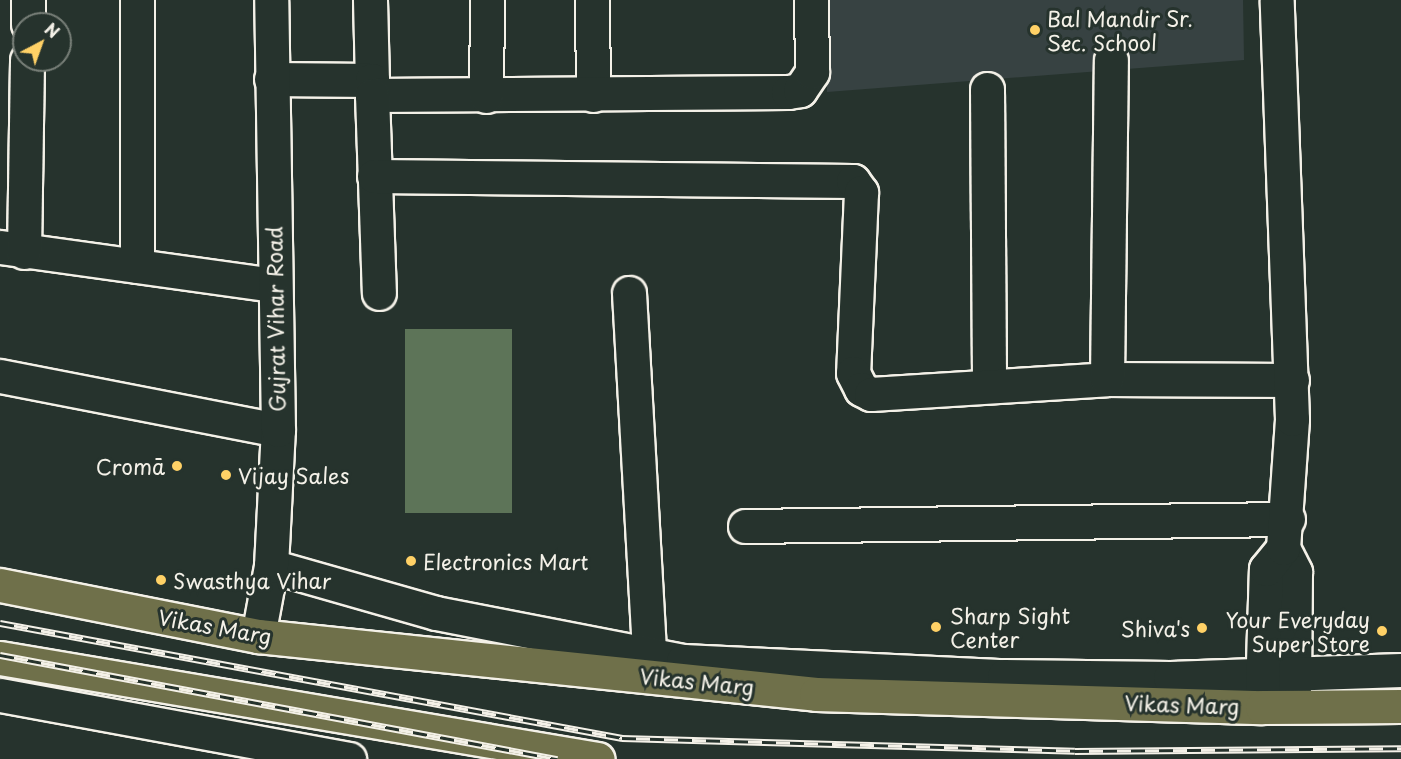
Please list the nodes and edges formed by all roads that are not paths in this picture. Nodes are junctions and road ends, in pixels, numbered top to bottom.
1 (137, 0) edge
2 (271, 0) edge
3 (370, 0) edge
4 (487, 0) edge
5 (592, 0) edge
6 (811, 0) edge
7 (1277, 0) edge
8 (1111, 60) dead end
9 (26, 72) edge
10 (271, 79) junction
11 (372, 88) junction
12 (987, 89) dead end
13 (593, 95) junction
14 (486, 96) junction
15 (374, 176) junction
16 (12, 249) edge
17 (137, 267) junction
18 (274, 285) junction
19 (380, 293) dead end
20 (629, 293) dead end
21 (0, 376) edge
22 (1107, 379) junction
23 (1292, 380) junction
24 (989, 384) junction
25 (278, 430) junction
26 (745, 526) dead end
27 (1285, 533) junction
28 (271, 566) junction
29 (0, 585) edge
30 (258, 636) junction
31 (649, 654) junction
32 (0, 658) edge
33 (1401, 670) edge
34 (1278, 672) junction
35 (0, 695) edge
36 (1401, 706) edge
37 (1262, 707) junction
38 (1294, 707) junction
39 (556, 755) edge
40 (349, 759) edge
41 (598, 759) edge

1 - 17 street
2 - 10 street, Gujrat Vihar Road
3 - 11 street
4 - 14 street
5 - 13 street
6 - 13 street
7 - 23 street
8 - 22 street
9 - 16 street
10 - 11 street
10 - 18 street, Gujrat Vihar Road
11 - 14 street
11 - 15 street
12 - 24 street
13 - 14 street
15 - 19 street
15 - 24 street
16 - 17 street
17 - 18 street
18 - 25 street, Gujrat Vihar Road
20 - 31 street
21 - 25 street
22 - 23 street
22 - 24 street
23 - 27 street
25 - 28 street, Gujrat Vihar Road
26 - 27 street
27 - 34 street
28 - 30 street, Gujrat Vihar Road
28 - 31 street
29 - 30 main road, Vikas Marg
30 - 37 main road, Vikas Marg
31 - 34 street
32 - 39 main road
33 - 34 street
34 - 37 street
34 - 38 street
35 - 40 street
36 - 38 main road, Vikas Marg
37 - 38 main road, Vikas Marg
39 - 41 main road

